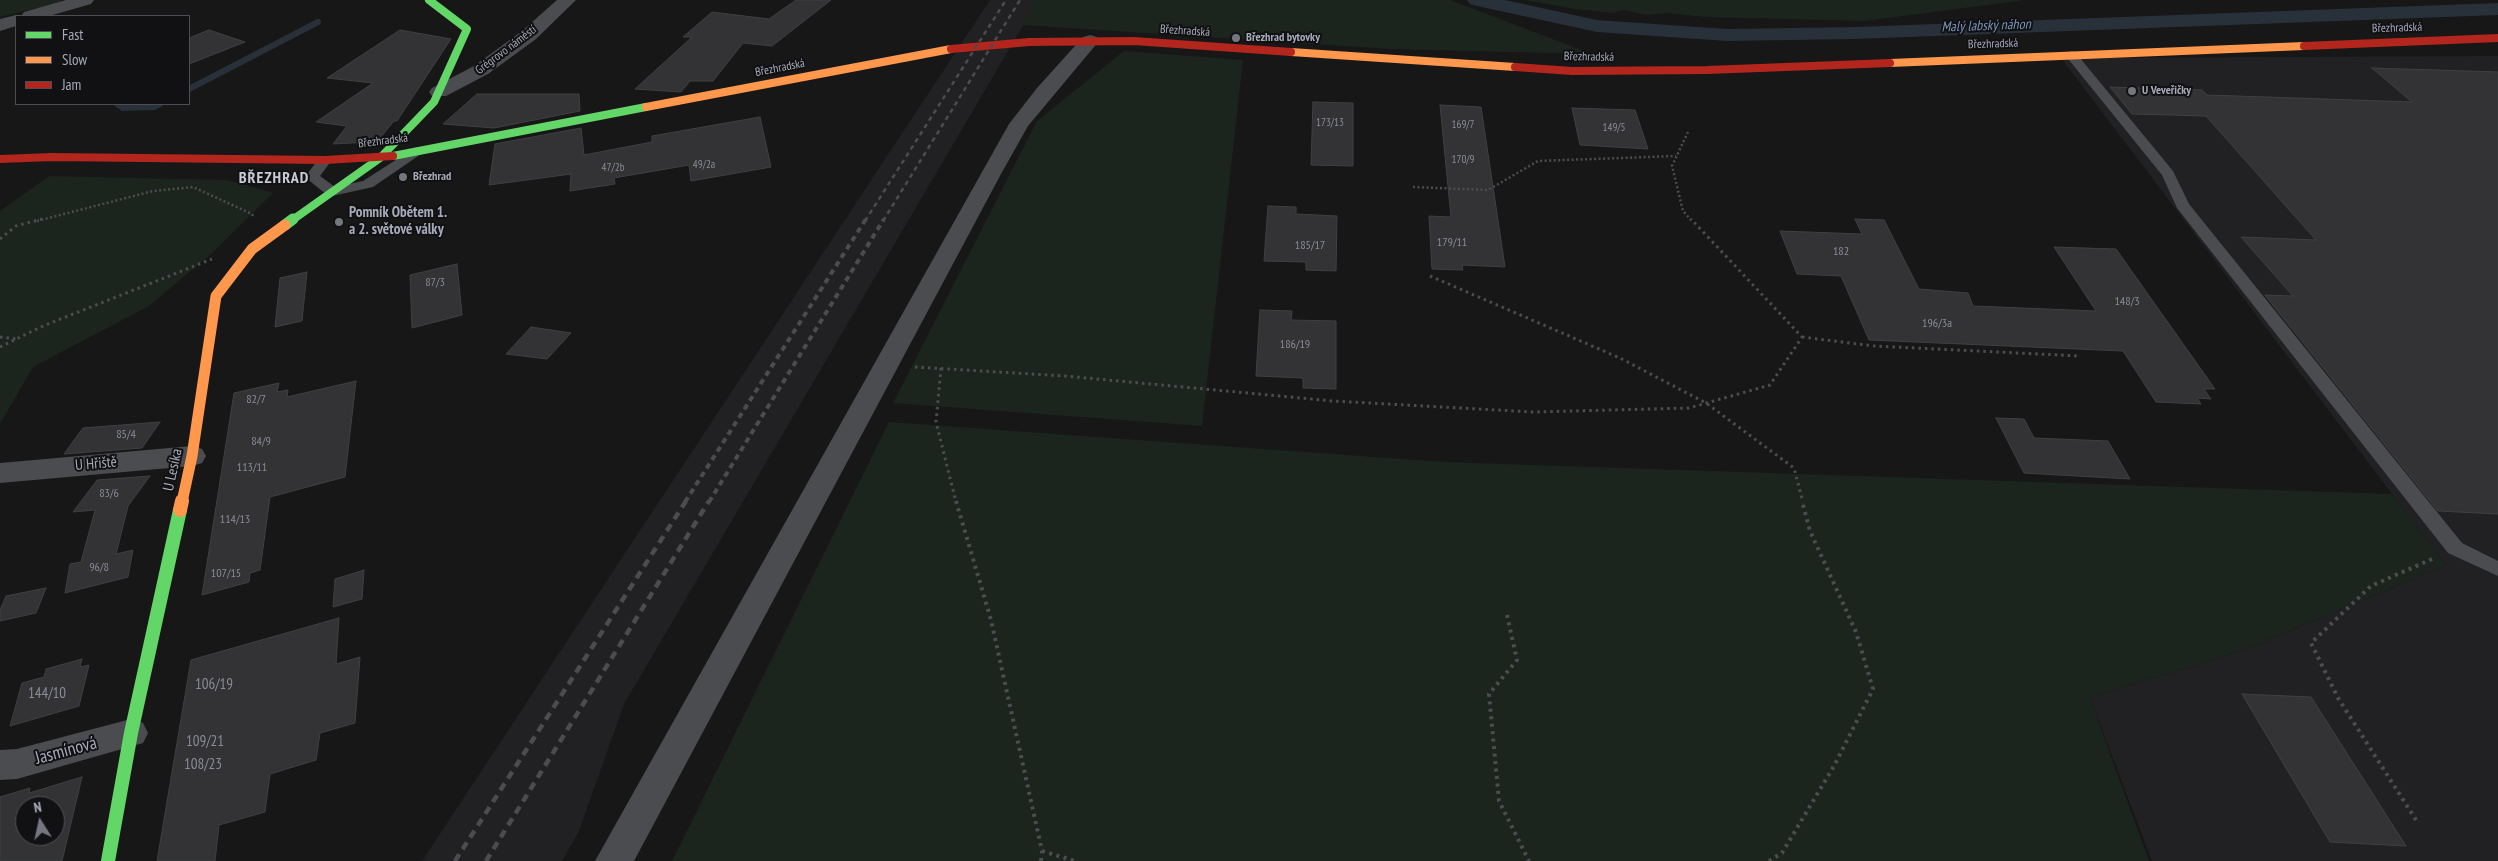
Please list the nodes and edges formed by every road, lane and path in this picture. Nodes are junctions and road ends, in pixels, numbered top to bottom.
1 (86, 0) edge
2 (429, 0) edge
3 (567, 0) edge
4 (34, 15) edge
5 (15, 20) edge
6 (0, 25) edge
7 (2498, 38) edge
8 (1090, 40) junction
9 (2071, 55) junction
10 (438, 92) junction
11 (1688, 132) dead end
12 (416, 151) junction
13 (1676, 156) junction
14 (380, 158) junction
15 (0, 159) edge
16 (325, 160) junction
17 (1413, 187) dead end
18 (332, 192) junction
19 (0, 239) edge
20 (262, 242) junction
21 (1430, 276) dead end
22 (0, 337) edge
23 (1802, 337) junction
24 (17, 339) junction
25 (0, 347) edge
26 (2080, 356) dead end
27 (885, 365) junction
28 (941, 368) junction
29 (1706, 403) junction
30 (192, 456) junction
31 (0, 473) edge
32 (2455, 548) junction
33 (2498, 569) edge
34 (1507, 615) dead end
35 (131, 733) junction
36 (0, 765) edge
37 (2416, 820) dead end
38 (1042, 851) junction
39 (108, 861) edge
40 (614, 861) edge
41 (1040, 861) edge
42 (1075, 861) edge
43 (1529, 861) edge
44 (1769, 861) edge

1 - 4 street
2 - 10 street, Grégrovo náměstí
3 - 10 street, Grégrovo náměstí
5 - 6 street
7 - 9 street, Březhradská
8 - 9 street, Březhradská
8 - 12 street, Březhradská
8 - 27 street
9 - 32 lane
10 - 14 street, Grégrovo náměstí
11 - 13 path
12 - 14 street, Březhradská
12 - 18 lane
13 - 17 path
13 - 23 path
14 - 16 street, Březhradská
14 - 18 street, U Lesíka
15 - 16 street, Březhradská
16 - 18 lane
18 - 20 street, U Lesíka
19 - 20 path
20 - 24 path
20 - 30 street, U Lesíka
21 - 29 path
22 - 24 path
23 - 26 path
23 - 29 path
24 - 25 path
27 - 28 path
27 - 40 street
28 - 29 path
28 - 38 path
29 - 44 path
30 - 31 street, U Hřiště
30 - 35 street, U Lesíka
32 - 33 lane
32 - 37 path
34 - 43 path
35 - 36 street, Jasmínová
35 - 39 street, U Lesíka
38 - 41 path
38 - 42 path

